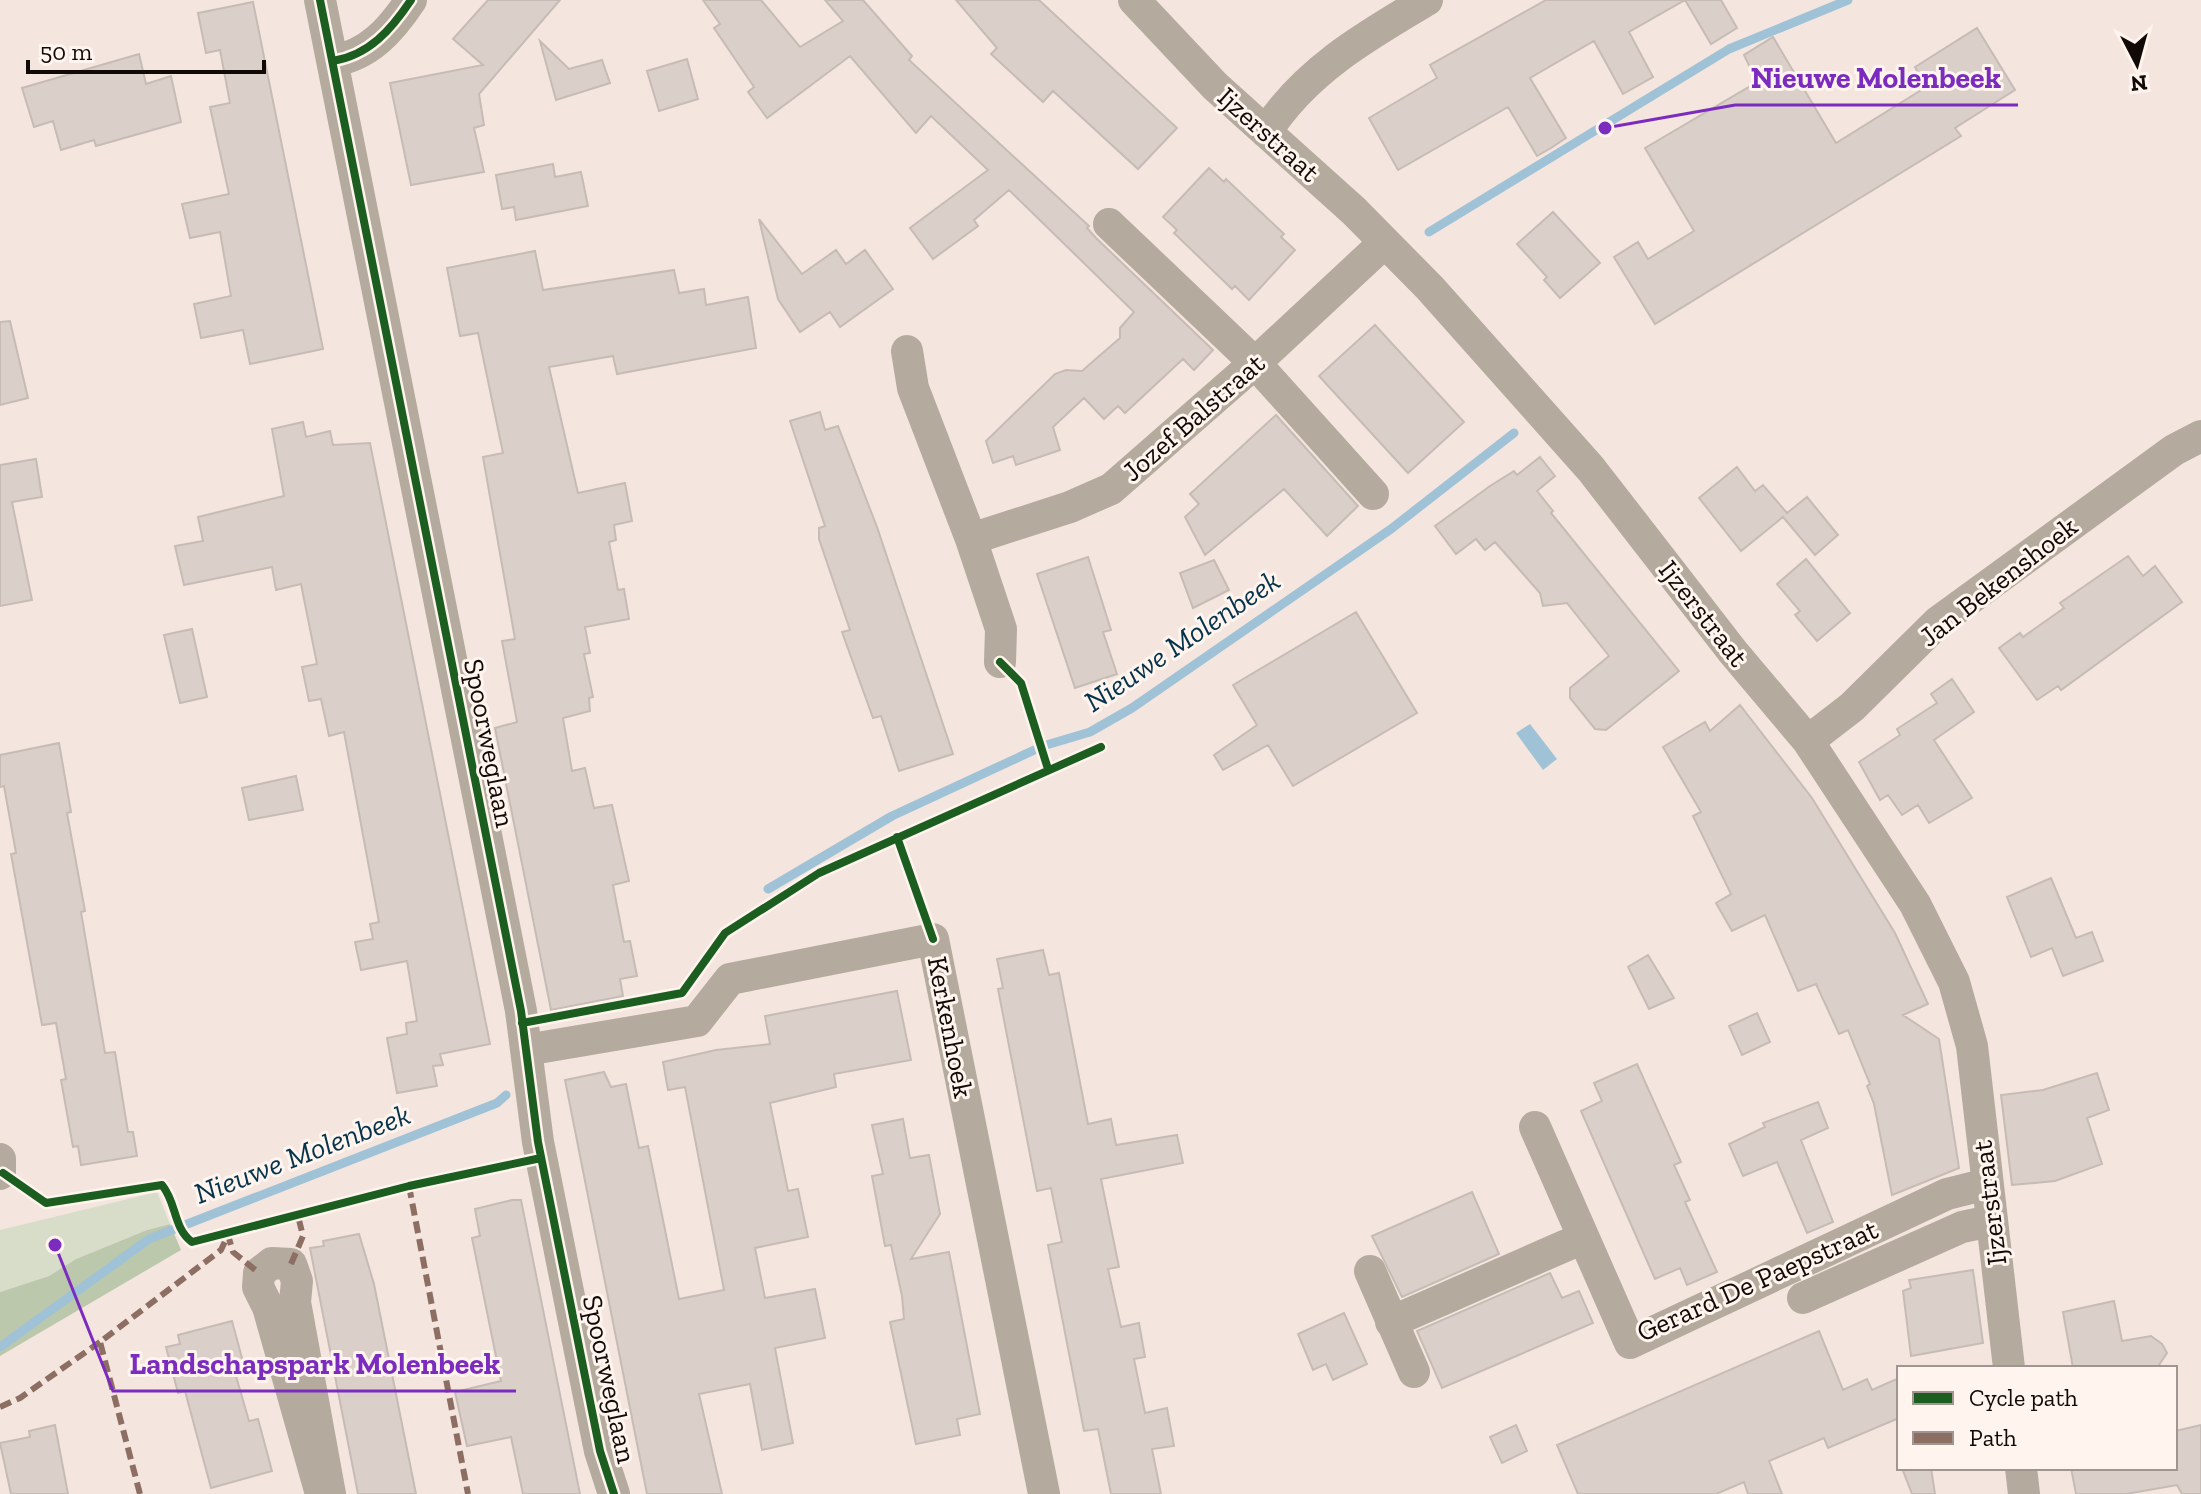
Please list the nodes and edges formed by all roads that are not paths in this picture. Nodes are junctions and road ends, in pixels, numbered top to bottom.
1 (320, 0) edge
2 (411, 0) edge
3 (1134, 0) edge
4 (1427, 0) edge
5 (333, 61) junction
6 (1266, 132) junction
7 (1109, 224) dead end
8 (1384, 243) junction
9 (907, 351) dead end
10 (1255, 363) junction
11 (2201, 436) edge
12 (1373, 494) dead end
13 (971, 539) junction
14 (1000, 662) dead end
15 (1808, 741) junction
16 (526, 1050) junction
17 (1535, 1127) dead end
18 (1987, 1184) junction
19 (1991, 1221) junction
20 (1583, 1238) junction
21 (1370, 1271) dead end
22 (1803, 1298) dead end
23 (1391, 1322) junction
24 (2009, 1366) edge
25 (1414, 1372) dead end
26 (2021, 1470) edge
27 (321, 1494) edge
28 (330, 1494) edge
29 (614, 1494) edge
30 (1044, 1494) edge
31 (2024, 1494) edge

1 - 5 street, Spoorweglaan
2 - 5 street
3 - 6 street, Ijzerstraat
4 - 6 street
5 - 16 street, Spoorweglaan
6 - 8 street, Ijzerstraat
7 - 10 street
8 - 10 street, Jozef Balstraat
8 - 15 street, Ijzerstraat
9 - 13 street
10 - 12 street
10 - 13 street, Jozef Balstraat
11 - 15 street, Jan Bekenshoek
13 - 14 street
15 - 18 street, Ijzerstraat
16 - 29 street, Spoorweglaan
16 - 30 street, Kerkenhoek
17 - 20 street, Gerard De Paepstraat
18 - 19 street, Ijzerstraat
18 - 20 street, Gerard De Paepstraat
19 - 22 street
19 - 24 street, Ijzerstraat
20 - 23 street
21 - 23 street
23 - 25 street
26 - 31 street
27 - 28 street

